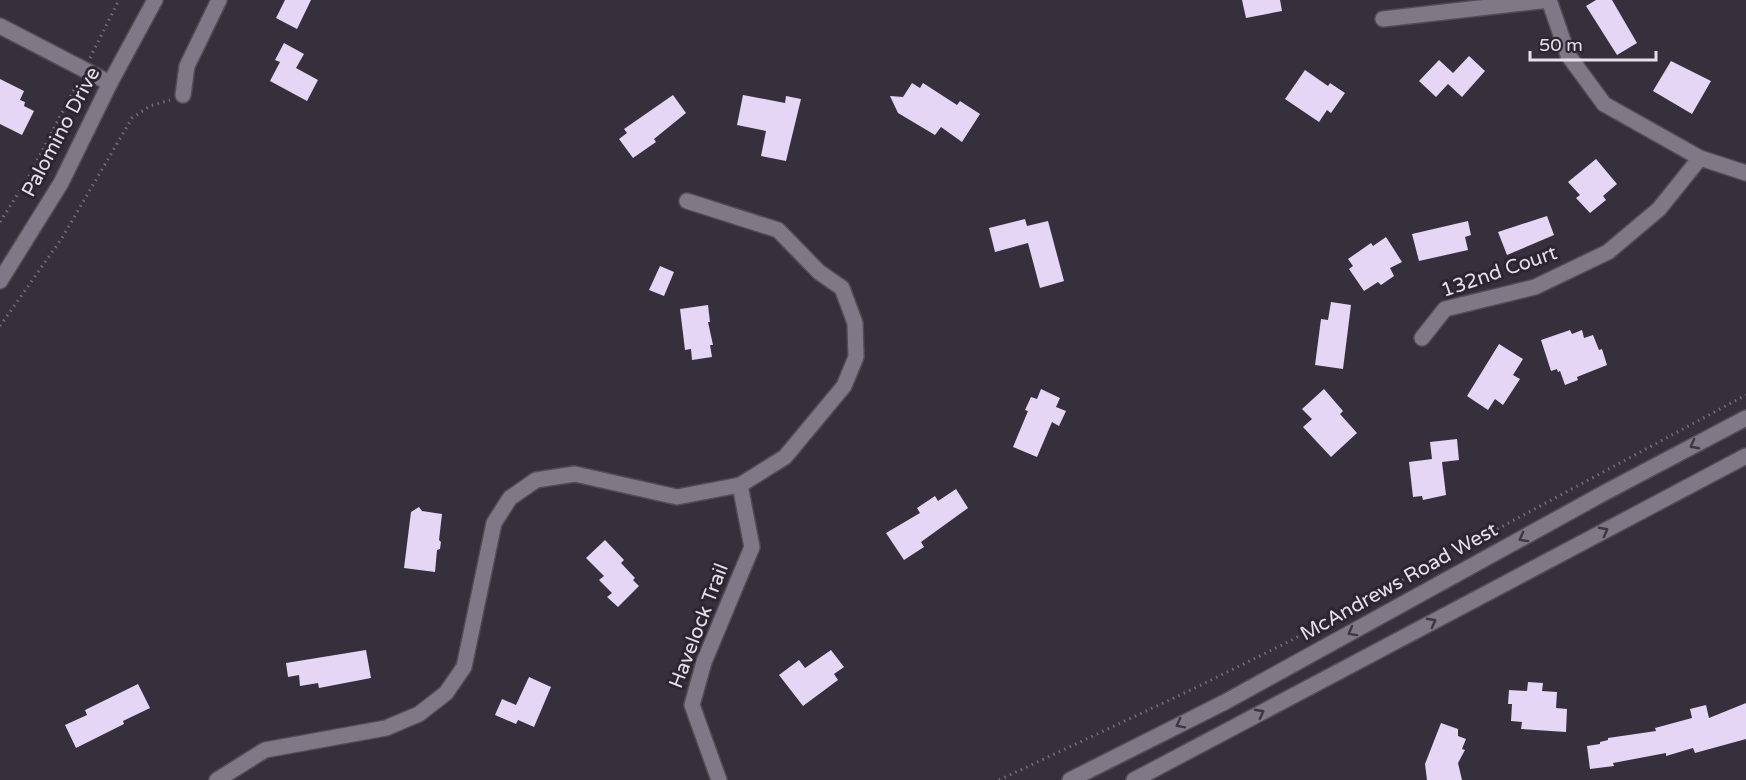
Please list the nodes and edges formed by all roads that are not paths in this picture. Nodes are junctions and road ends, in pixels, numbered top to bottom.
1 (155, 0) edge
2 (219, 0) edge
3 (1549, 0) edge
4 (1383, 19) dead end
5 (0, 26) edge
6 (110, 83) junction
7 (183, 95) road end
8 (1700, 158) junction
9 (1746, 173) edge
10 (687, 201) dead end
11 (0, 281) edge
12 (1422, 338) dead end
13 (1746, 418) edge
14 (1746, 456) edge
15 (740, 485) junction
16 (217, 780) edge
17 (719, 780) edge
18 (1070, 780) edge
19 (1134, 780) edge

1 - 6 street, Palomino Drive
2 - 7 street
3 - 4 street
3 - 8 street
5 - 6 street
6 - 11 street, Palomino Drive
8 - 9 street
8 - 12 street, 132nd Court
10 - 15 street
13 -> 18 street, McAndrews Road West
19 -> 14 street
15 - 16 street
15 - 17 street, Havelock Trail

